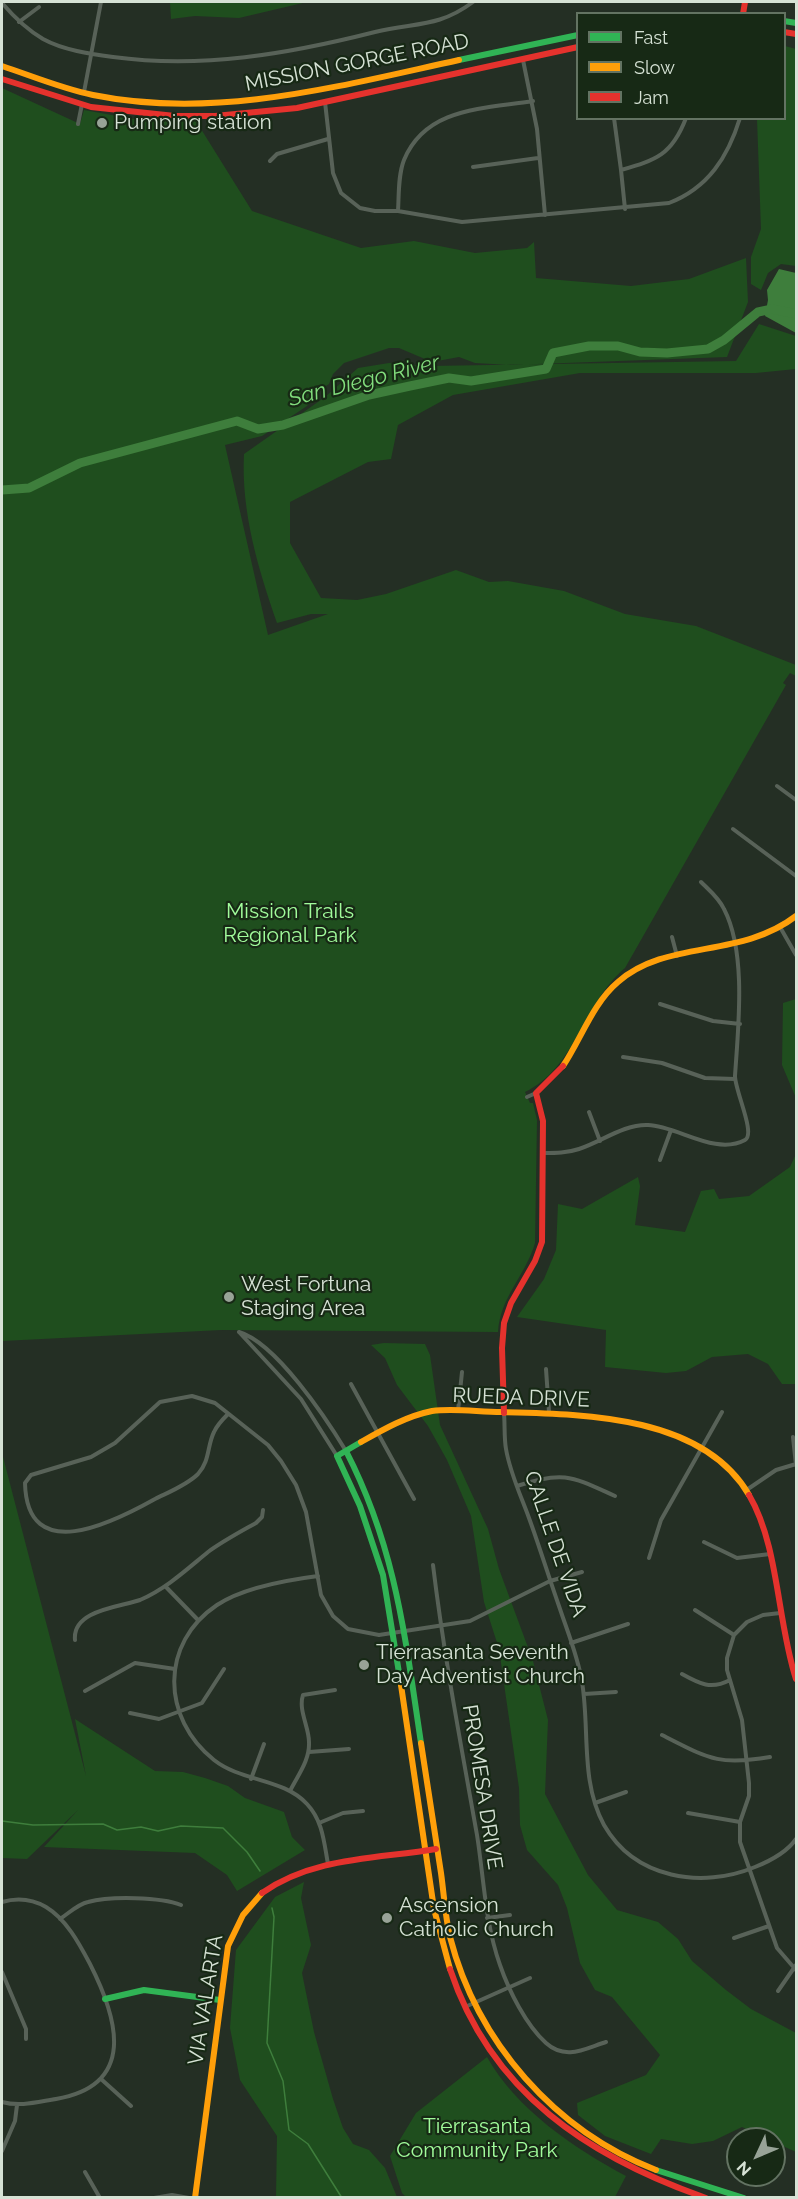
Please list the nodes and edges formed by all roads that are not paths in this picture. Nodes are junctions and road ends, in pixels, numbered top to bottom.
1 (101, 2) edge
2 (473, 2) edge
3 (2, 3) edge
4 (39, 7) dead end
5 (20, 22) junction
6 (576, 35) edge
7 (576, 47) edge
8 (92, 54) junction
9 (523, 59) junction
10 (2, 66) edge
11 (2, 79) edge
12 (84, 92) junction
13 (532, 101) junction
14 (325, 102) junction
15 (82, 104) junction
16 (614, 120) edge
17 (685, 120) edge
18 (739, 120) edge
19 (78, 124) dead end
20 (328, 139) junction
21 (538, 158) junction
22 (270, 161) dead end
23 (473, 167) dead end
24 (621, 170) junction
25 (625, 209) junction
26 (398, 211) junction
27 (545, 215) junction
28 (777, 786) dead end
29 (796, 800) edge
30 (733, 829) dead end
31 (796, 876) edge
32 (701, 882) dead end
33 (796, 916) edge
34 (780, 927) junction
35 (672, 937) dead end
36 (734, 945) junction
37 (796, 955) edge
38 (677, 957) junction
39 (660, 1004) dead end
40 (740, 1024) junction
41 (623, 1057) dead end
42 (735, 1079) junction
43 (536, 1093) junction
44 (527, 1097) dead end
45 (589, 1112) dead end
46 (671, 1130) junction
47 (600, 1141) junction
48 (543, 1153) junction
49 (660, 1160) dead end
50 (546, 1369) dead end
51 (462, 1372) dead end
52 (351, 1384) dead end
53 (458, 1411) junction
54 (549, 1412) junction
55 (722, 1412) dead end
56 (504, 1413) junction
57 (228, 1414) junction
58 (379, 1432) junction
59 (793, 1437) dead end
60 (702, 1447) junction
61 (346, 1451) junction
62 (337, 1456) junction
63 (796, 1464) edge
64 (517, 1486) junction
65 (748, 1489) junction
66 (615, 1496) dead end
67 (414, 1499) dead end
68 (263, 1510) dead end
69 (704, 1542) dead end
70 (771, 1554) junction
71 (649, 1558) dead end
72 (433, 1565) dead end
73 (582, 1572) dead end
74 (318, 1576) junction
75 (550, 1581) junction
76 (166, 1587) junction
77 (695, 1610) dead end
78 (781, 1613) junction
79 (198, 1620) junction
80 (628, 1624) dead end
81 (440, 1626) junction
82 (403, 1631) junction
83 (393, 1633) junction
84 (734, 1635) junction
85 (75, 1640) dead end
86 (571, 1644) junction
87 (796, 1653) edge
88 (788, 1655) junction
89 (175, 1669) junction
90 (224, 1669) dead end
91 (682, 1674) dead end
92 (796, 1679) edge
93 (730, 1680) junction
94 (335, 1690) dead end
95 (85, 1692) dead end
96 (616, 1692) dead end
97 (584, 1694) junction
98 (179, 1712) junction
99 (130, 1713) dead end
100 (662, 1735) dead end
101 (264, 1744) dead end
102 (349, 1749) dead end
103 (309, 1752) junction
104 (770, 1757) dead end
105 (747, 1761) junction
106 (251, 1779) junction
107 (290, 1791) junction
108 (626, 1792) dead end
109 (595, 1803) junction
110 (363, 1811) dead end
111 (688, 1813) dead end
112 (319, 1822) junction
113 (740, 1822) junction
114 (796, 1839) edge
115 (436, 1849) junction
116 (426, 1851) junction
117 (328, 1865) junction
118 (749, 1869) junction
119 (2, 1902) edge
120 (181, 1905) dead end
121 (510, 1915) dead end
122 (487, 1918) junction
123 (60, 1919) junction
124 (769, 1926) junction
125 (734, 1938) dead end
126 (796, 1968) edge
127 (2, 1972) edge
128 (530, 1978) dead end
129 (509, 1986) junction
130 (778, 1991) dead end
131 (105, 1999) junction
132 (220, 2000) junction
133 (473, 2004) junction
134 (464, 2008) junction
135 (26, 2039) dead end
136 (606, 2042) dead end
137 (101, 2079) junction
138 (517, 2086) junction
139 (534, 2090) junction
140 (2, 2102) edge
141 (17, 2105) junction
142 (131, 2106) dead end
143 (2, 2151) edge
144 (85, 2172) dead end
145 (100, 2198) edge
146 (154, 2198) edge
147 (189, 2198) edge
148 (195, 2198) edge
149 (706, 2198) edge
150 (744, 2198) edge

1 - 8 street
2 - 8 street
3 - 5 street
4 - 5 street
5 - 8 street
6 - 12 main road, MISSION GORGE ROAD
7 - 9 main road, MISSION GORGE ROAD
8 - 12 street
9 - 13 street
9 - 14 main road, MISSION GORGE ROAD
10 - 12 main road, MISSION GORGE ROAD
11 - 15 main road, MISSION GORGE ROAD
13 - 21 street
13 - 26 street
14 - 15 main road, MISSION GORGE ROAD
14 - 20 street
15 - 19 street
16 - 24 street
17 - 24 street
18 - 25 street
20 - 22 street
20 - 26 street
21 - 23 street
21 - 27 street
24 - 25 street
25 - 27 street
26 - 27 street
28 - 29 street
30 - 31 street
32 - 36 street
33 - 34 main road
34 - 36 main road
34 - 37 street
35 - 38 street
36 - 38 main road
36 - 40 street
38 - 43 main road
39 - 40 street
40 - 42 street
41 - 42 street
42 - 46 street
43 - 44 street
43 - 48 main road, CALLE DE VIDA
45 - 47 street
46 - 47 street
46 - 49 street
47 - 48 street
48 - 56 main road, CALLE DE VIDA
50 - 54 street
51 - 53 street
52 - 58 street
53 - 56 main road, RUEDA DRIVE
53 - 58 main road, RUEDA DRIVE
54 - 56 main road, RUEDA DRIVE
54 - 60 main road, RUEDA DRIVE
55 - 60 street
56 - 64 street, CALLE DE VIDA
57 - 57 street
57 - 74 street
58 - 61 main road, RUEDA DRIVE
58 - 67 street
59 - 63 street
60 - 65 main road, RUEDA DRIVE
60 - 71 street
61 - 62 main road, RUEDA DRIVE
61 - 62 street
61 - 82 main road
62 - 83 main road
63 - 65 street
64 - 66 street
64 - 75 street, CALLE DE VIDA
65 - 70 main road, RUEDA DRIVE
68 - 76 street
69 - 70 street
70 - 78 main road, RUEDA DRIVE
72 - 81 street, PROMESA DRIVE
73 - 75 street
74 - 79 street
74 - 83 street
75 - 81 street
75 - 86 street, CALLE DE VIDA
76 - 79 street
76 - 85 street
77 - 84 street
78 - 84 street
78 - 88 main road, RUEDA DRIVE
79 - 89 street
80 - 86 street
81 - 82 street
81 - 122 street, PROMESA DRIVE
82 - 83 street
82 - 115 main road
83 - 116 main road
84 - 93 street
86 - 97 street, CALLE DE VIDA
87 - 88 street
88 - 92 main road, RUEDA DRIVE
89 - 95 street
89 - 98 street
90 - 98 street
91 - 93 street
93 - 105 street
94 - 103 street
96 - 97 street
97 - 109 street, CALLE DE VIDA
98 - 99 street
98 - 106 street
100 - 105 street
101 - 106 street
102 - 103 street
103 - 107 street
104 - 105 street
105 - 113 street
106 - 107 street
107 - 112 street
108 - 109 street
109 - 118 street, CALLE DE VIDA
110 - 112 street
111 - 113 street
112 - 117 street
113 - 118 street
114 - 118 street, CALLE DE VIDA
115 - 116 main road, VIA VALARTA
115 - 133 main road
116 - 117 main road, VIA VALARTA
116 - 134 main road
117 - 132 main road, VIA VALARTA
118 - 124 street
119 - 123 street
120 - 123 street
121 - 122 street
122 - 129 street, PROMESA DRIVE
123 - 131 street
124 - 125 street
124 - 126 street
126 - 130 street
127 - 135 street
128 - 129 street
129 - 133 street
129 - 136 street, PROMESA DRIVE
131 - 132 main road
131 - 137 street
132 - 148 main road, VIA VALARTA
133 - 134 street
133 - 139 main road
134 - 138 main road
137 - 141 street
137 - 142 street
138 - 139 main road
138 - 149 main road
139 - 150 main road
140 - 141 street
141 - 143 street
144 - 145 street
146 - 147 street

